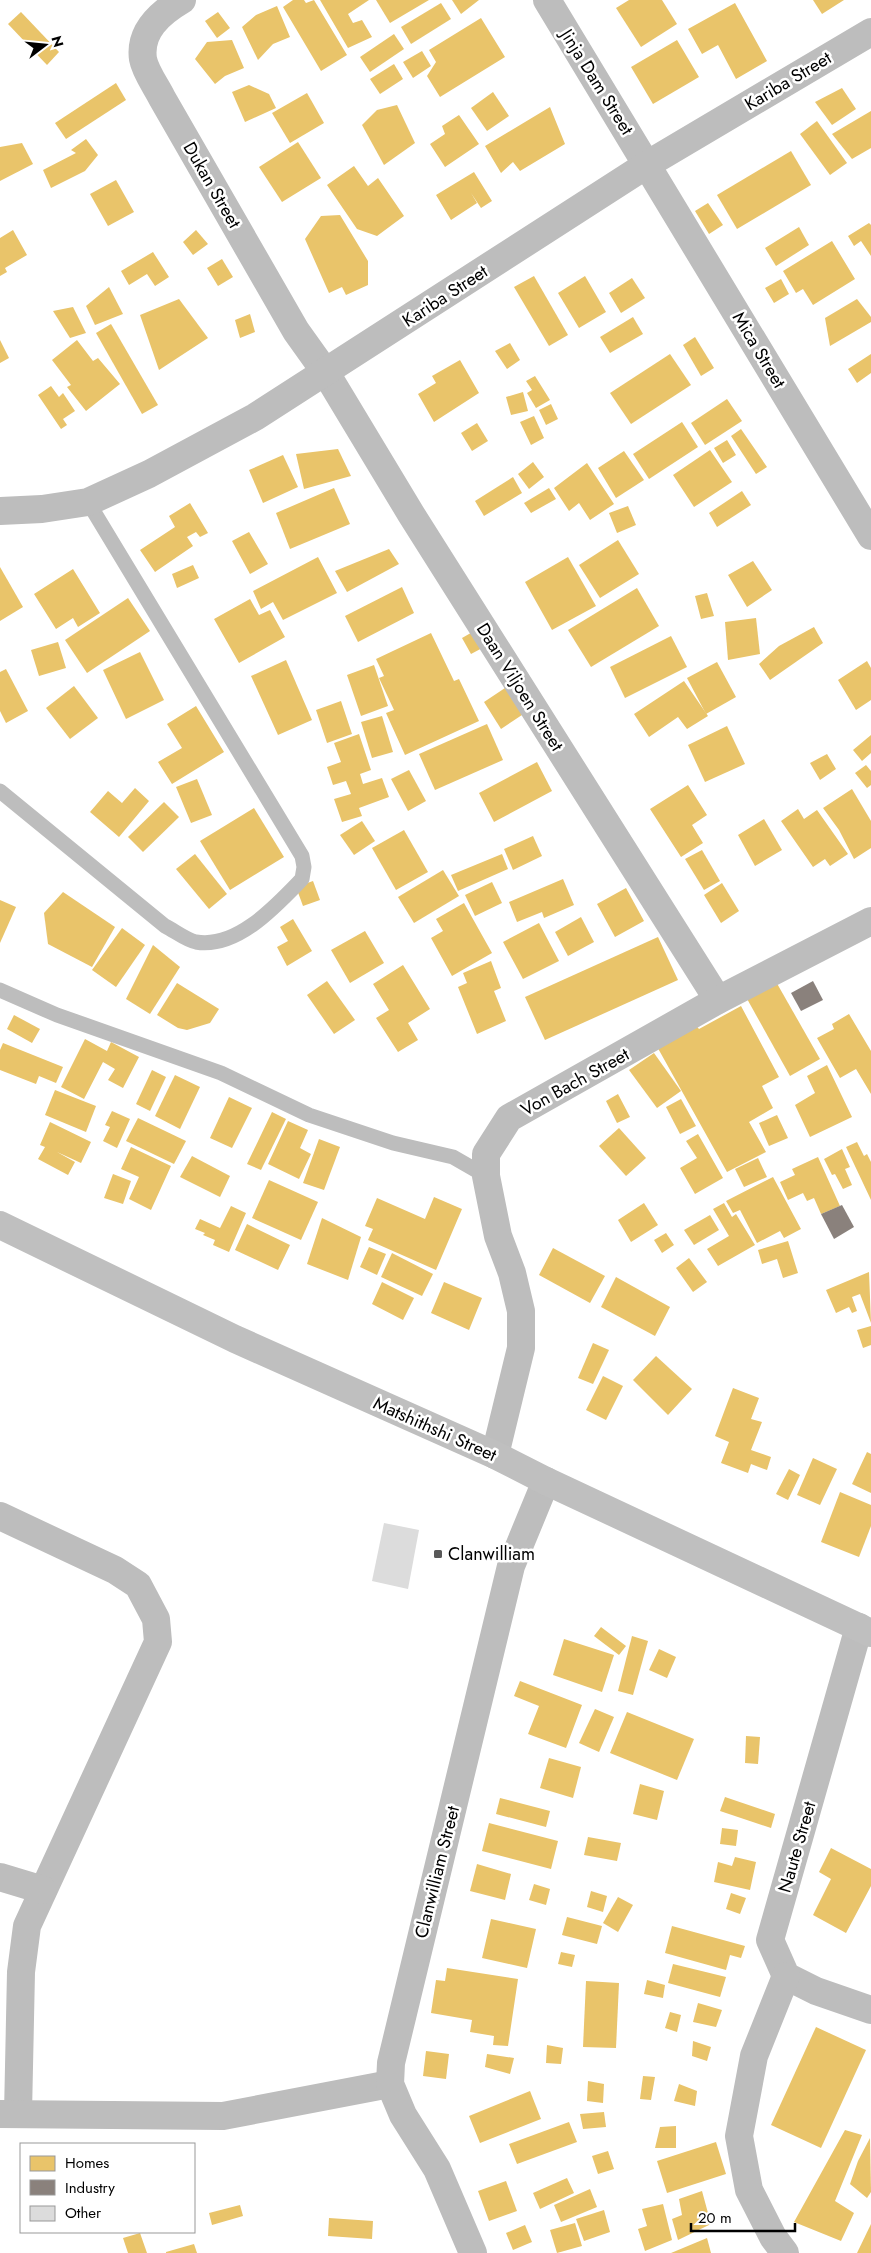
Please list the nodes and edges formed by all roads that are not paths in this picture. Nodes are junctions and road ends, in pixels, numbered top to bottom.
1 (182, 0) edge
2 (547, 0) edge
3 (871, 32) edge
4 (648, 164) junction
5 (326, 373) junction
6 (88, 502) junction
7 (0, 511) edge
8 (871, 536) edge
9 (0, 791) edge
10 (871, 921) edge
11 (0, 990) edge
12 (718, 1000) junction
13 (486, 1176) junction
14 (0, 1225) edge
15 (495, 1455) junction
16 (546, 1482) junction
17 (0, 1516) edge
18 (865, 1630) edge
19 (0, 1877) edge
20 (43, 1890) junction
21 (786, 1976) junction
22 (871, 2010) edge
23 (390, 2084) junction
24 (9, 2114) edge
25 (473, 2253) edge
26 (785, 2253) edge

1 - 5 street, Dukan Street
2 - 4 street, Jinja Dam Street
3 - 4 street, Kariba Street
4 - 5 street, Kariba Street
4 - 8 street, Mica Street
5 - 6 street, Kariba Street
5 - 12 street, Daan Viljoen Street
6 - 7 street, Kariba Street
6 - 9 lane
10 - 12 street, Von Bach Street
11 - 13 lane
12 - 13 street, Von Bach Street
13 - 15 street, Von Bach Street
14 - 15 main road, Matshithshi Street
15 - 16 main road, Matshithshi Street
16 - 18 main road, Matshithshi Street
16 - 23 street, Clanwilliam Street
17 - 20 street
18 - 21 street, Naute Street
19 - 20 street
20 - 24 street
21 - 22 street
21 - 26 street
23 - 24 street
23 - 25 street

